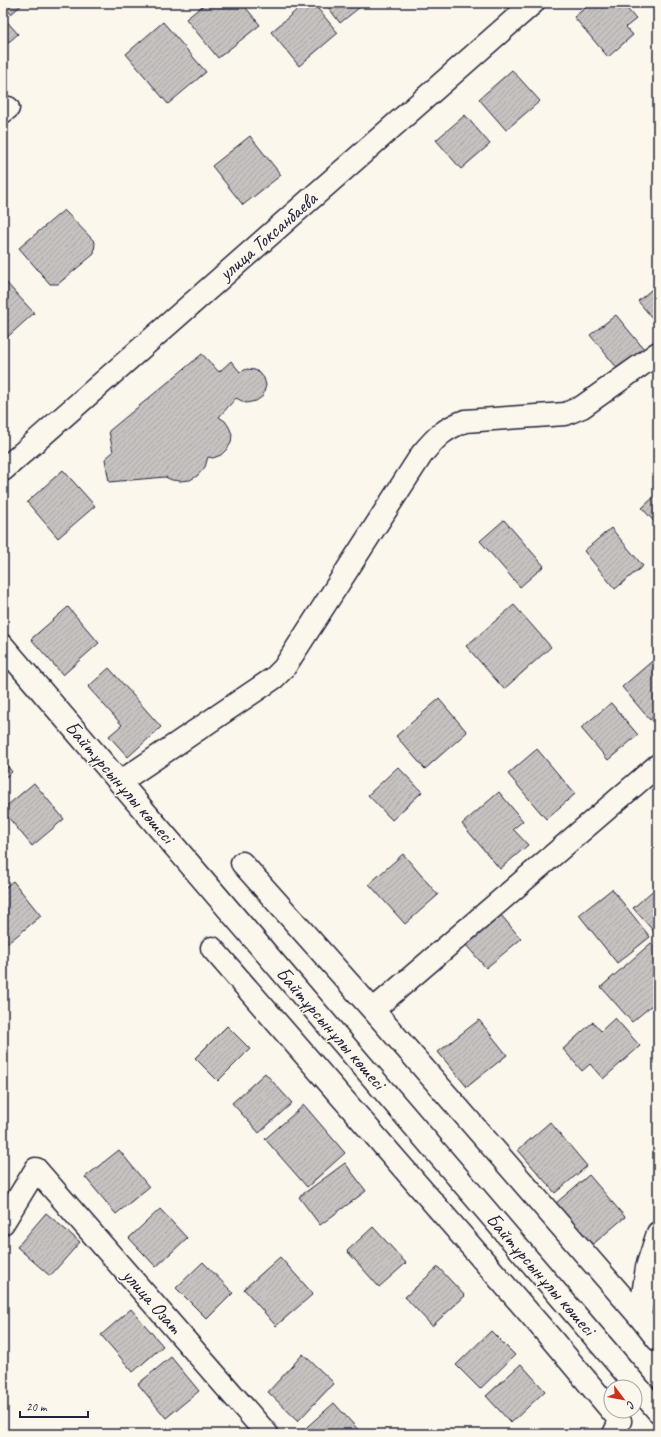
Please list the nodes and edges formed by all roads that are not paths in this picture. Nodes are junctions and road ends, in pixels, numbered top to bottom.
1 (533, 3) edge
2 (658, 353) edge
3 (3, 470) edge
4 (3, 646) edge
5 (658, 765) edge
6 (120, 782) junction
7 (242, 862) dead end
8 (212, 948) dead end
9 (373, 1010) junction
10 (3, 1223) edge
11 (658, 1233) edge
12 (640, 1318) junction
13 (658, 1340) edge
14 (658, 1411) edge
15 (618, 1422) edge
16 (267, 1434) edge

1 - 3 street, улица Токсанбаева
2 - 6 street
4 - 6 street, Байтұрсынұлы көшесі
5 - 9 street
6 - 14 street, Байтұрсынұлы көшесі
7 - 9 street
8 - 15 street
9 - 12 street
10 - 16 street, улица Озат
11 - 12 street
12 - 13 street

